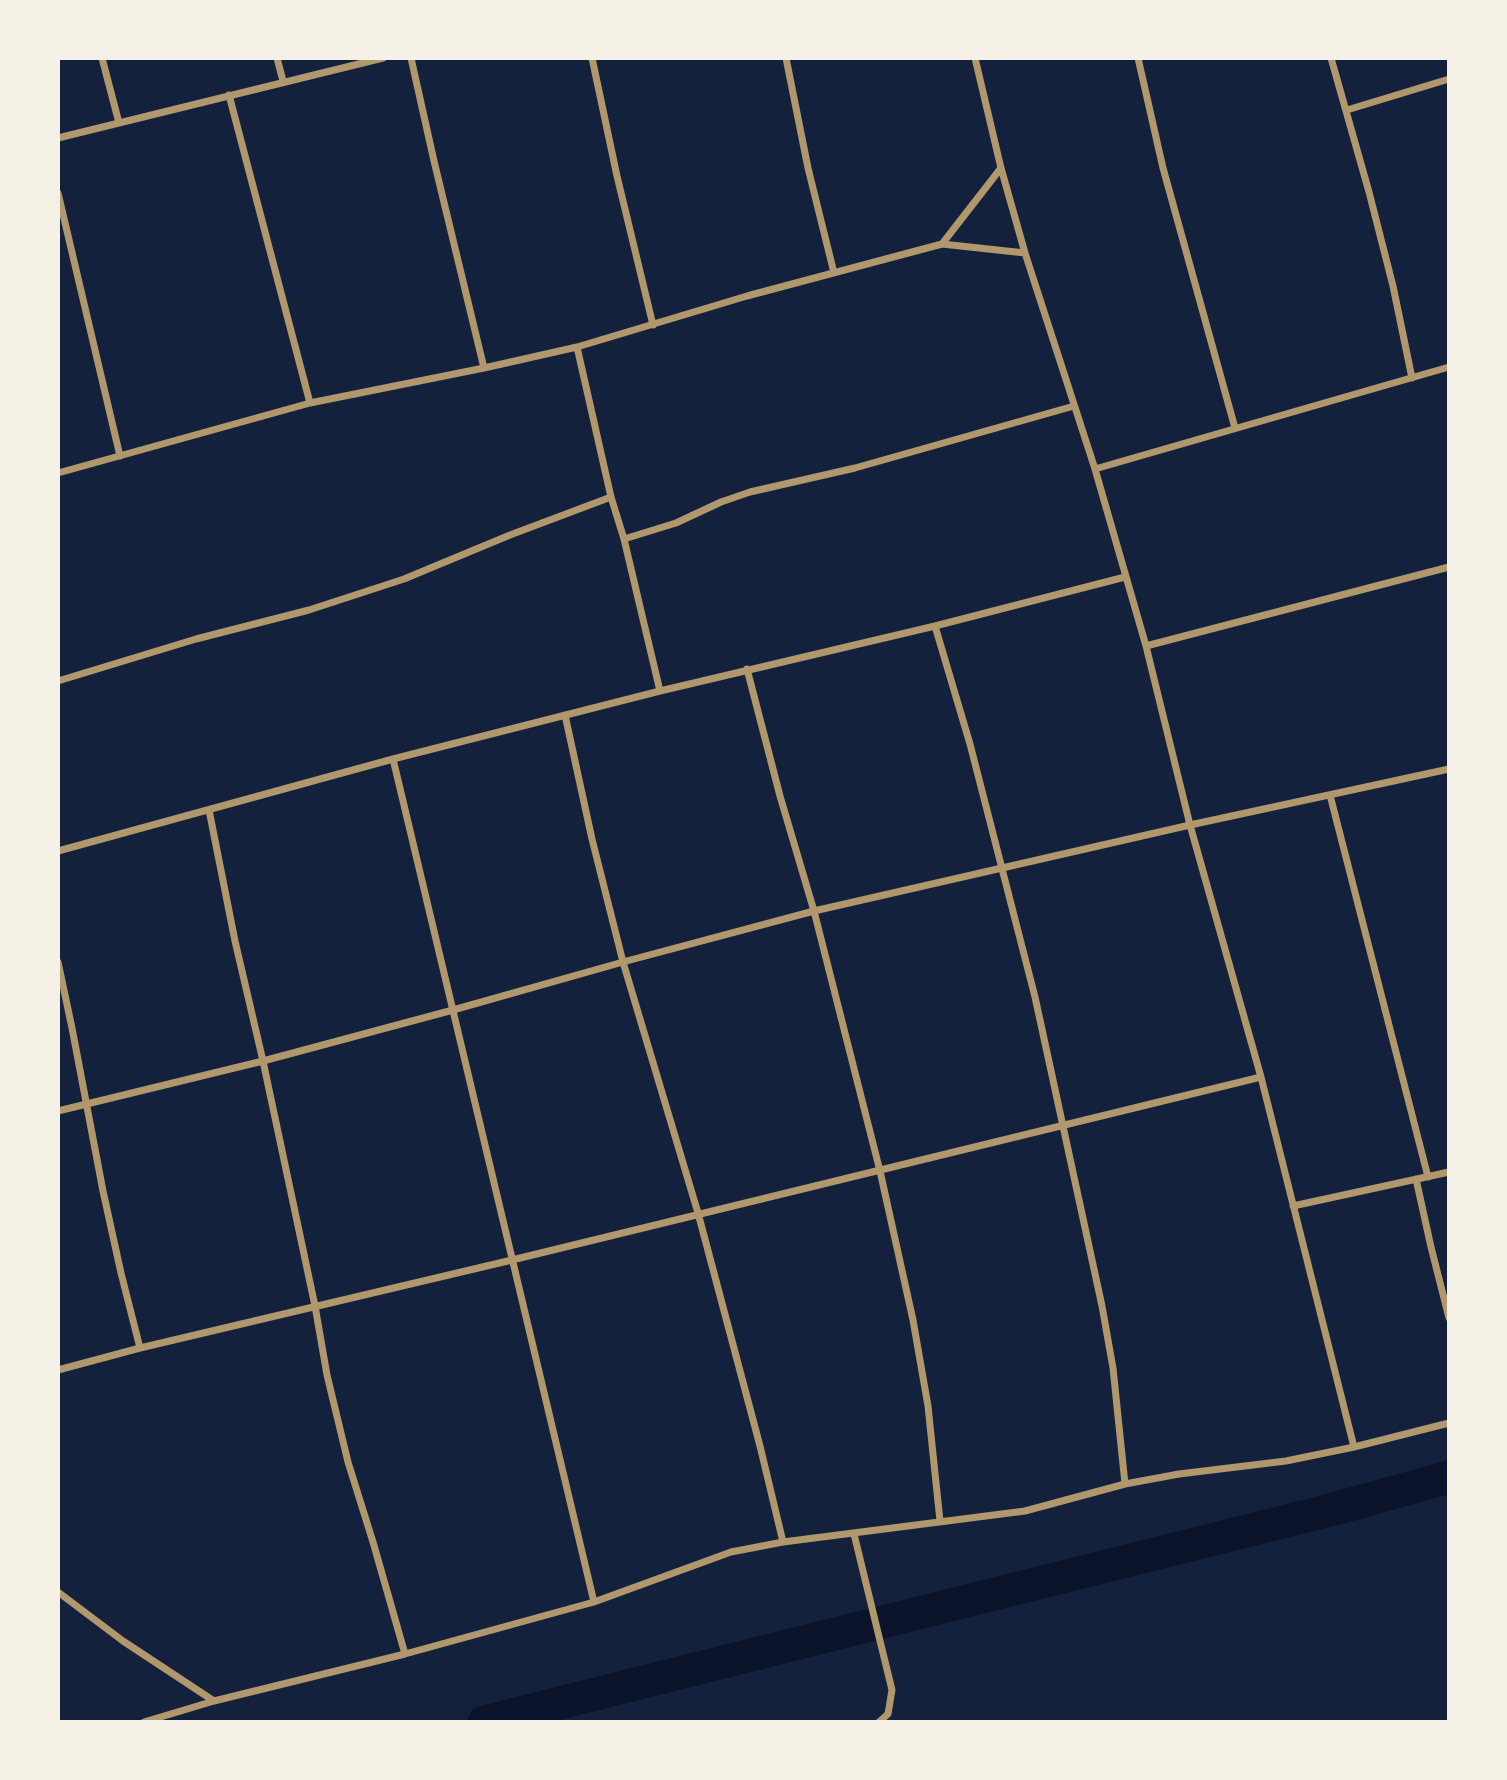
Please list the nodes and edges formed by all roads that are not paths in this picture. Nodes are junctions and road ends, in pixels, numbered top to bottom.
1 (103, 58) edge
2 (277, 58) edge
3 (383, 58) edge
4 (411, 58) edge
5 (592, 58) edge
6 (786, 58) edge
7 (975, 58) edge
8 (1139, 58) edge
9 (1331, 58) edge
10 (1449, 79) edge
11 (283, 81) junction
12 (229, 95) junction
13 (1347, 110) junction
14 (119, 123) junction
15 (58, 138) edge
16 (1001, 168) junction
17 (58, 193) edge
18 (942, 243) junction
19 (1025, 253) junction
20 (834, 273) junction
21 (653, 325) junction
22 (577, 347) junction
23 (1449, 367) edge
24 (484, 368) junction
25 (1412, 377) junction
26 (310, 403) junction
27 (1074, 406) junction
28 (1235, 428) junction
29 (120, 456) junction
30 (1095, 469) junction
31 (58, 473) edge
32 (611, 498) junction
33 (624, 539) junction
34 (1449, 567) edge
35 (1125, 578) junction
36 (935, 626) junction
37 (1146, 646) junction
38 (747, 670) junction
39 (58, 681) edge
40 (660, 691) junction
41 (565, 715) junction
42 (393, 759) junction
43 (1449, 769) edge
44 (1330, 795) junction
45 (209, 810) junction
46 (1190, 825) junction
47 (58, 851) edge
48 (1002, 869) junction
49 (814, 911) junction
50 (623, 961) junction
51 (58, 962) edge
52 (453, 1010) junction
53 (263, 1060) junction
54 (1261, 1077) junction
55 (86, 1103) junction
56 (58, 1111) edge
57 (1062, 1124) junction
58 (880, 1171) junction
59 (1449, 1172) edge
60 (1428, 1177) junction
61 (1416, 1179) junction
62 (1293, 1206) junction
63 (698, 1213) junction
64 (512, 1260) junction
65 (315, 1306) junction
66 (1449, 1318) edge
67 (140, 1348) junction
68 (58, 1370) edge
69 (1449, 1423) edge
70 (1354, 1447) junction
71 (1125, 1484) junction
72 (940, 1521) junction
73 (854, 1534) junction
74 (783, 1542) junction
75 (58, 1592) edge
76 (594, 1602) junction
77 (405, 1654) junction
78 (214, 1701) junction
79 (144, 1722) edge
80 (880, 1722) edge

1 - 14 street
2 - 11 street
3 - 11 street
4 - 24 street
5 - 21 street
6 - 20 street
7 - 16 street
8 - 28 street
9 - 13 street
10 - 13 street
11 - 12 street
12 - 14 street
12 - 26 street
13 - 25 street
14 - 15 street
16 - 18 street
16 - 19 street
17 - 29 street
18 - 19 street
18 - 20 street
19 - 27 street
20 - 21 street
21 - 22 street
22 - 24 street
22 - 32 street
23 - 25 street
24 - 26 street
25 - 28 street
26 - 29 street
27 - 30 street
27 - 33 street
28 - 30 street
29 - 31 street
30 - 35 street
32 - 33 street
32 - 39 street
33 - 40 street
34 - 37 street
35 - 36 street
35 - 37 street
36 - 38 street
36 - 48 street
37 - 46 street
38 - 40 street
38 - 49 street
40 - 41 street
41 - 42 street
41 - 50 street
42 - 45 street
42 - 52 street
43 - 44 street
44 - 46 street
44 - 60 street
45 - 47 street
45 - 53 street
46 - 48 street
46 - 54 street
48 - 49 street
48 - 57 street
49 - 50 street
49 - 58 street
50 - 52 street
50 - 63 street
51 - 55 street
52 - 53 street
52 - 64 street
53 - 55 street
53 - 65 street
54 - 57 street
54 - 62 street
55 - 56 street
55 - 67 street
57 - 58 street
57 - 71 street
58 - 63 street
58 - 72 street
59 - 60 street
60 - 61 street
61 - 62 street
61 - 66 street
62 - 70 street
63 - 64 street
63 - 74 street
64 - 65 street
64 - 76 street
65 - 67 street
65 - 77 street
67 - 68 street
69 - 70 street
70 - 71 street
71 - 72 street
72 - 73 street
73 - 74 street
73 - 80 street
74 - 76 street
75 - 78 street
76 - 77 street
77 - 78 street
78 - 79 street

